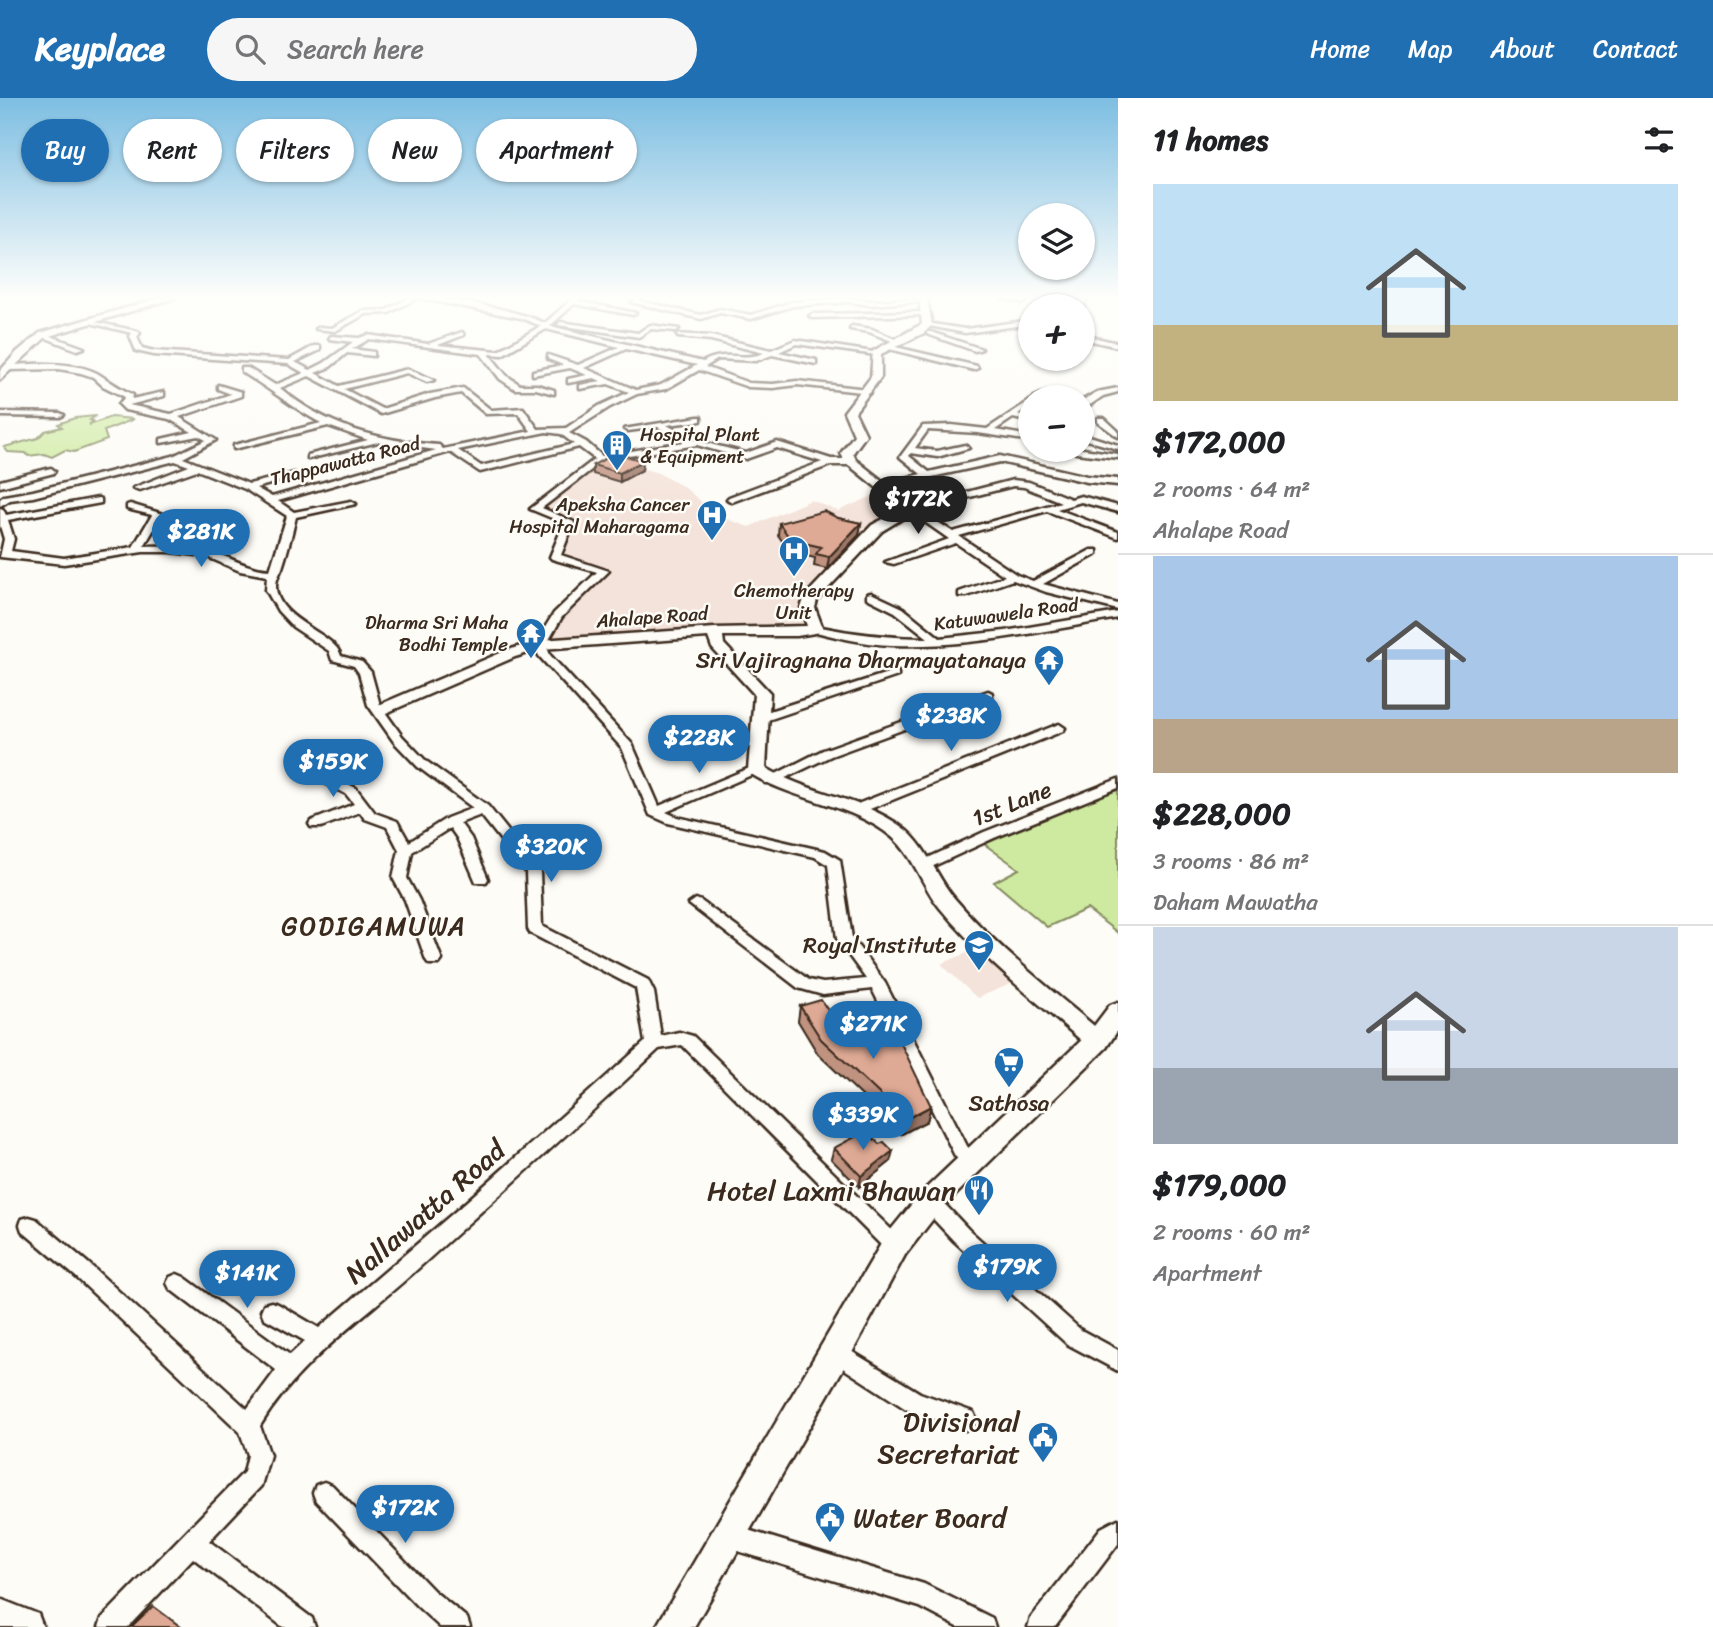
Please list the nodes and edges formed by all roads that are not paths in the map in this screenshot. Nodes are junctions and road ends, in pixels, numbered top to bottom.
1 (38, 369) edge
2 (71, 369) edge
3 (302, 369) edge
4 (317, 369) edge
5 (497, 369) edge
6 (562, 369) edge
7 (575, 369) edge
8 (694, 369) edge
9 (710, 369) edge
10 (877, 369) edge
11 (245, 370) dead end
12 (3, 373) edge
13 (536, 373) dead end
14 (309, 374) junction
15 (592, 376) junction
16 (430, 380) dead end
17 (571, 381) dead end
18 (606, 382) junction
19 (221, 387) dead end
20 (583, 387) dead end
21 (275, 388) junction
22 (338, 388) junction
23 (1118, 390) edge
24 (867, 391) junction
25 (635, 392) junction
26 (551, 393) dead end
27 (160, 394) dead end
28 (1095, 397) edge
29 (123, 404) junction
30 (1018, 410) edge
31 (0, 414) edge
32 (60, 415) dead end
33 (1011, 415) junction
34 (1018, 417) edge
35 (172, 418) junction
36 (698, 419) dead end
37 (1101, 420) dead end
38 (329, 423) junction
39 (659, 424) junction
40 (628, 429) dead end
41 (990, 430) junction
42 (536, 431) junction
43 (564, 432) junction
44 (199, 433) junction
45 (1118, 435) edge
46 (1018, 436) edge
47 (377, 440) junction
48 (164, 441) dead end
49 (691, 442) junction
50 (1095, 442) edge
51 (583, 444) junction
52 (237, 447) dead end
53 (965, 448) dead end
54 (452, 449) junction
55 (909, 450) junction
56 (1095, 451) edge
57 (1117, 452) edge
58 (311, 457) dead end
59 (176, 458) junction
60 (601, 459) junction
61 (830, 461) junction
62 (851, 462) junction
63 (37, 464) dead end
64 (196, 467) junction
65 (292, 475) dead end
66 (928, 475) junction
67 (1118, 482) edge
68 (0, 484) edge
69 (882, 485) junction
70 (248, 487) junction
71 (137, 488) dead end
72 (732, 499) dead end
73 (271, 500) junction
74 (98, 501) dead end
75 (1070, 502) junction
76 (0, 503) edge
77 (351, 504) dead end
78 (130, 508) dead end
79 (912, 509) junction
80 (1049, 509) junction
81 (1118, 509) edge
82 (1, 514) edge
83 (292, 515) junction
84 (1118, 535) edge
85 (952, 538) junction
86 (137, 549) junction
87 (1094, 552) dead end
88 (3, 554) edge
89 (890, 562) dead end
90 (273, 573) junction
91 (1013, 577) junction
92 (1035, 584) junction
93 (962, 594) dead end
94 (871, 596) dead end
95 (1118, 607) edge
96 (1118, 615) edge
97 (816, 629) junction
98 (715, 632) junction
99 (939, 642) junction
100 (540, 645) junction
101 (894, 674) dead end
102 (988, 695) dead end
103 (380, 710) junction
104 (761, 718) junction
105 (1059, 728) dead end
106 (315, 772) dead end
107 (763, 775) junction
108 (1118, 783) edge
109 (362, 806) junction
110 (483, 809) junction
111 (855, 810) junction
112 (655, 812) junction
113 (452, 821) junction
114 (316, 824) dead end
115 (407, 850) junction
116 (922, 866) junction
117 (481, 879) dead end
118 (696, 904) dead end
119 (434, 960) dead end
120 (877, 983) junction
121 (1111, 1024) edge
122 (654, 1044) junction
123 (971, 1162) junction
124 (930, 1202) junction
125 (29, 1224) dead end
126 (895, 1246) junction
127 (177, 1283) dead end
128 (271, 1311) dead end
129 (322, 1339) junction
130 (836, 1352) junction
131 (1118, 1361) edge
132 (292, 1369) junction
133 (965, 1419) dead end
134 (249, 1425) junction
135 (324, 1493) dead end
136 (728, 1535) junction
137 (1115, 1536) edge
138 (191, 1542) junction
139 (0, 1617) edge
140 (26, 1627) edge
141 (111, 1627) edge
142 (303, 1627) edge
143 (457, 1627) edge
144 (674, 1627) edge
145 (983, 1627) edge
146 (1040, 1627) edge

1 - 12 street
2 - 29 street
3 - 14 street
4 - 14 street
5 - 26 street
6 - 13 street
7 - 15 street
8 - 25 street
9 - 24 street
10 - 24 street
11 - 21 street
14 - 21 street
14 - 22 street
15 - 17 street
15 - 18 street
16 - 22 street
18 - 20 street
18 - 25 street
19 - 35 street
21 - 38 street
22 - 42 street
23 - 28 street
24 - 62 street
25 - 43 street
27 - 29 street
29 - 35 street
30 - 33 street
31 - 32 street
33 - 34 street
33 - 41 street
35 - 44 street
36 - 39 street
37 - 45 street
38 - 47 street
38 - 52 street
39 - 40 street
39 - 49 street
41 - 46 street
41 - 55 street
42 - 43 street
42 - 54 street
43 - 51 street
44 - 48 street
44 - 59 street
47 - 54 street
47 - 58 street
49 - 60 street
49 - 61 street
50 - 57 street
51 - 54 street
51 - 60 street
53 - 55 street
54 - 73 street, Thappawatta Road
55 - 66 street
56 - 57 street
59 - 64 street, Thappawatta Road
59 - 76 street
60 - 100 street
61 - 62 street
61 - 72 street
62 - 69 street
63 - 68 street
64 - 70 street, Thappawatta Road
64 - 71 street
65 - 70 street
66 - 67 street
66 - 69 street
69 - 79 street
70 - 73 street, Thappawatta Road
73 - 83 street
74 - 82 street
75 - 79 street
75 - 80 street
75 - 81 street
77 - 83 street
78 - 86 street
79 - 85 street
79 - 97 street
80 - 84 street
80 - 85 street
82 - 88 street
83 - 90 street
85 - 89 street
85 - 91 street
86 - 88 street
86 - 90 street
87 - 92 street
90 - 103 street
91 - 92 street
91 - 93 street
92 - 95 street
94 - 99 street
96 - 99 street, Katuwawela Road
97 - 98 street, Ahalape Road
97 - 99 street, Katuwawela Road
98 - 100 street, Ahalape Road
98 - 104 street
100 - 103 street, Ahalape Road
100 - 112 street
101 - 104 street
102 - 107 street
103 - 110 street
104 - 107 street
105 - 111 street
106 - 109 street
107 - 111 street
107 - 112 street
108 - 116 street, 1st Lane
109 - 114 street
109 - 115 street
110 - 113 street
110 - 122 street
111 - 116 street
112 - 120 street
113 - 115 street
113 - 117 street
115 - 119 street
116 - 121 street
118 - 120 street
120 - 123 street
121 - 123 main road
122 - 126 street
122 - 129 street, Nallawatta Road
123 - 124 main road
124 - 126 main road
124 - 131 street
125 - 134 street
126 - 130 main road
127 - 132 street
128 - 129 street
129 - 132 street, Nallawatta Road
130 - 133 street
130 - 136 main road
132 - 134 street, Nallawatta Road
134 - 138 street
135 - 143 street
136 - 144 main road
136 - 145 street
137 - 146 street
138 - 141 street
138 - 142 street
139 - 140 main road

